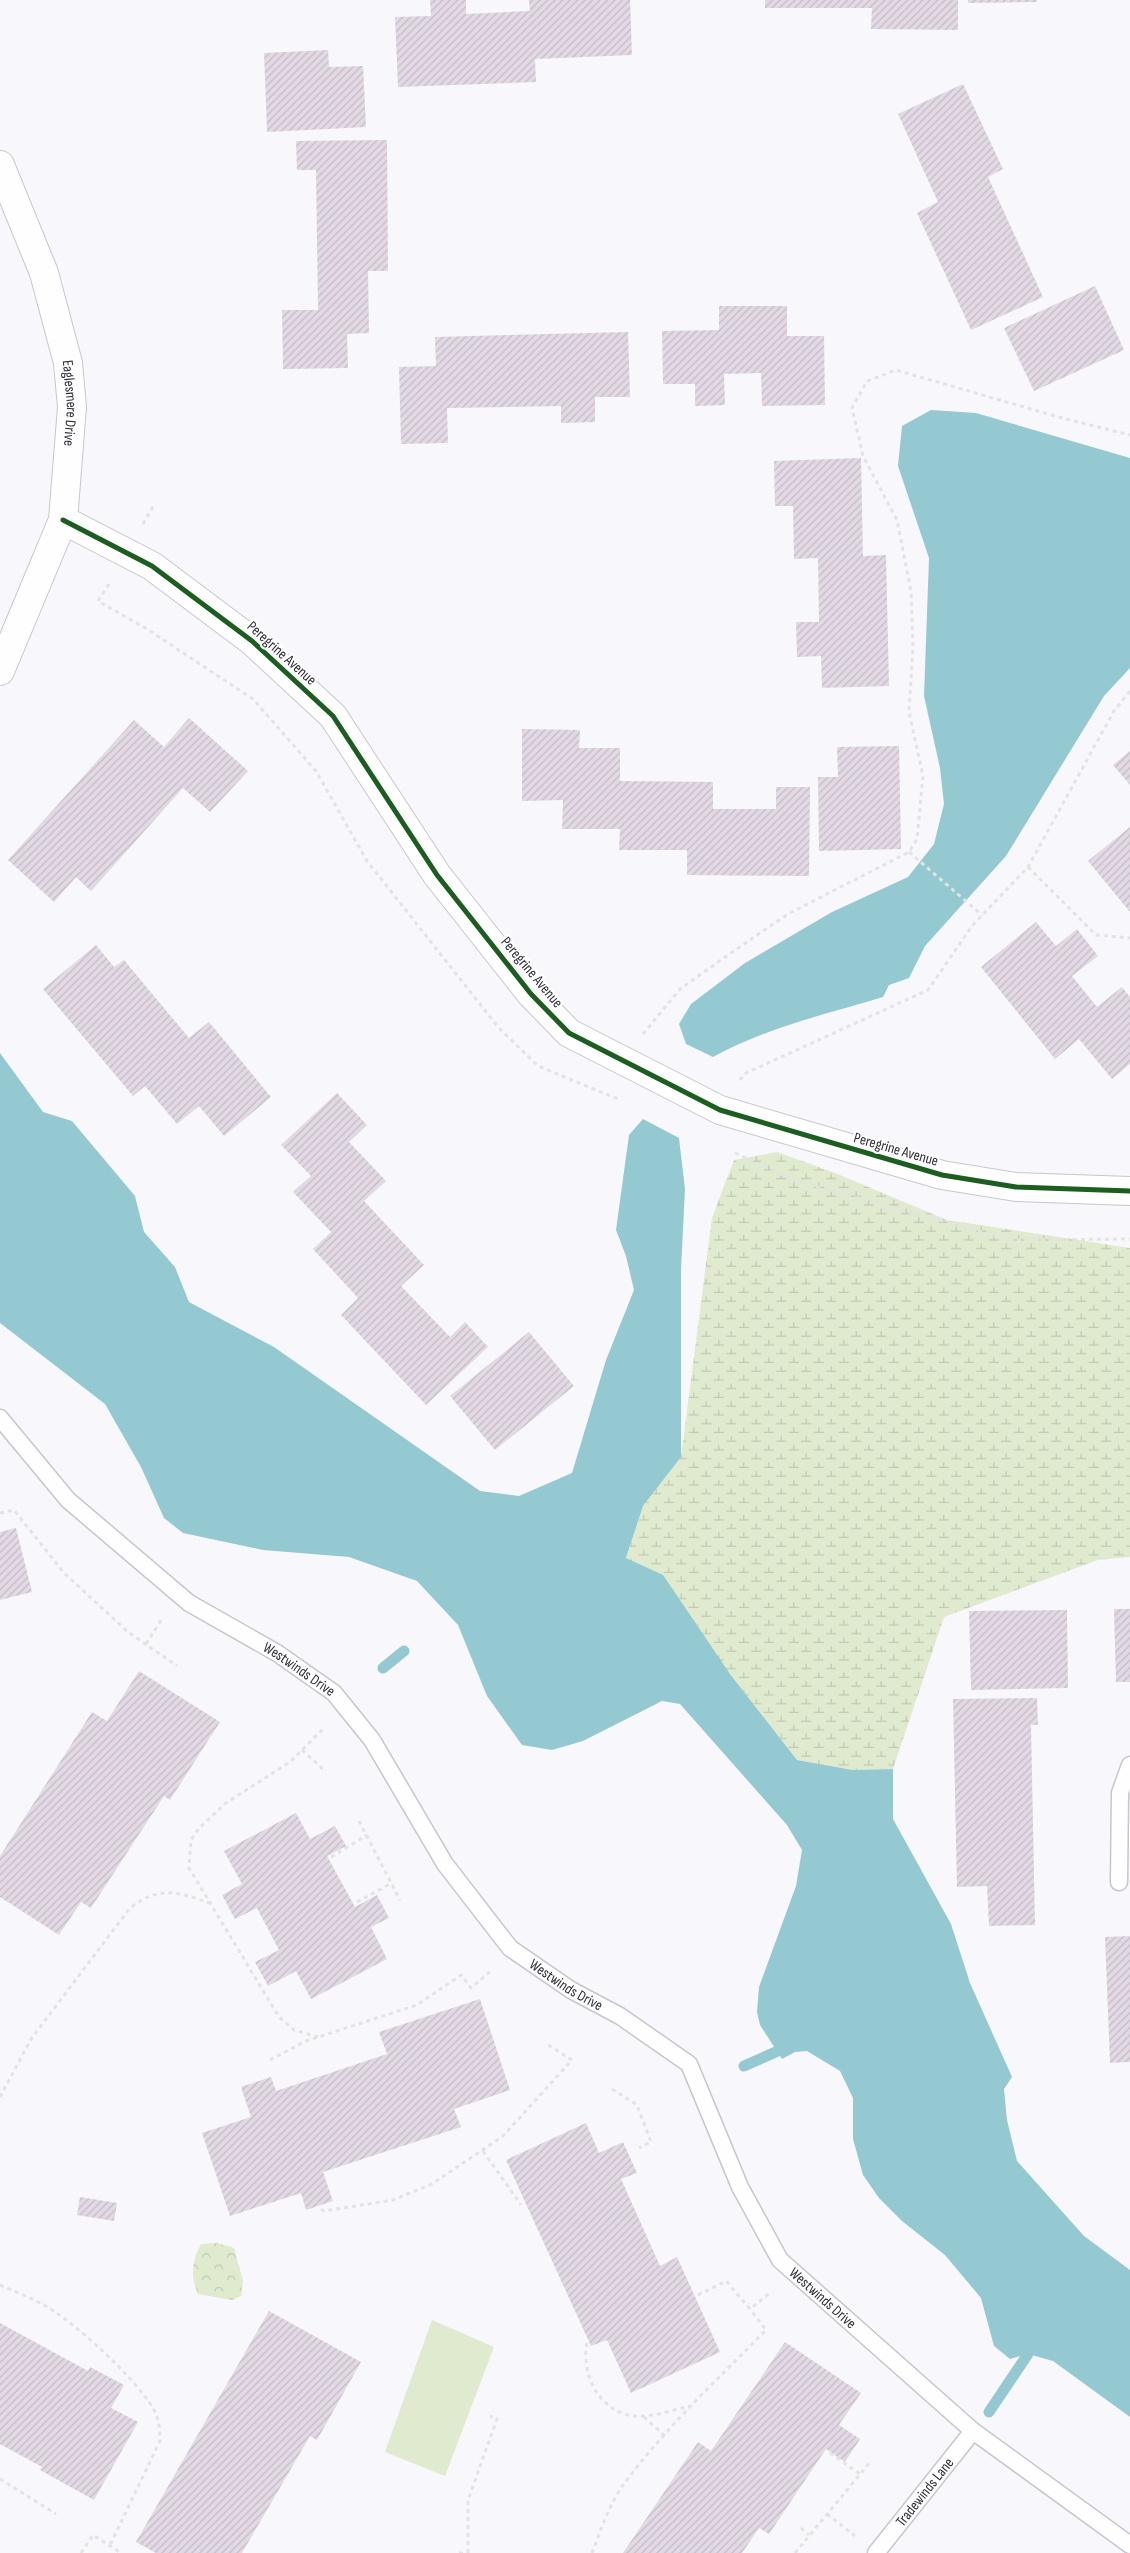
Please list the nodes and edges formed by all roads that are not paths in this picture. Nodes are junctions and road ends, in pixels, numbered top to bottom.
1 (0, 165) edge
2 (63, 520) junction
3 (0, 670) edge
4 (1130, 1191) edge
5 (0, 1418) edge
6 (1130, 1765) edge
7 (1120, 1882) dead end
8 (973, 2431) junction
9 (1130, 2545) edge
10 (876, 2553) edge

1 - 2 street, Eaglesmere Drive
2 - 3 street, Eaglesmere Drive
2 - 4 street, Peregrine Avenue
5 - 8 lane, Westwinds Drive
6 - 7 lane
8 - 9 lane, Westwinds Drive
8 - 10 lane, Tradewinds Lane

